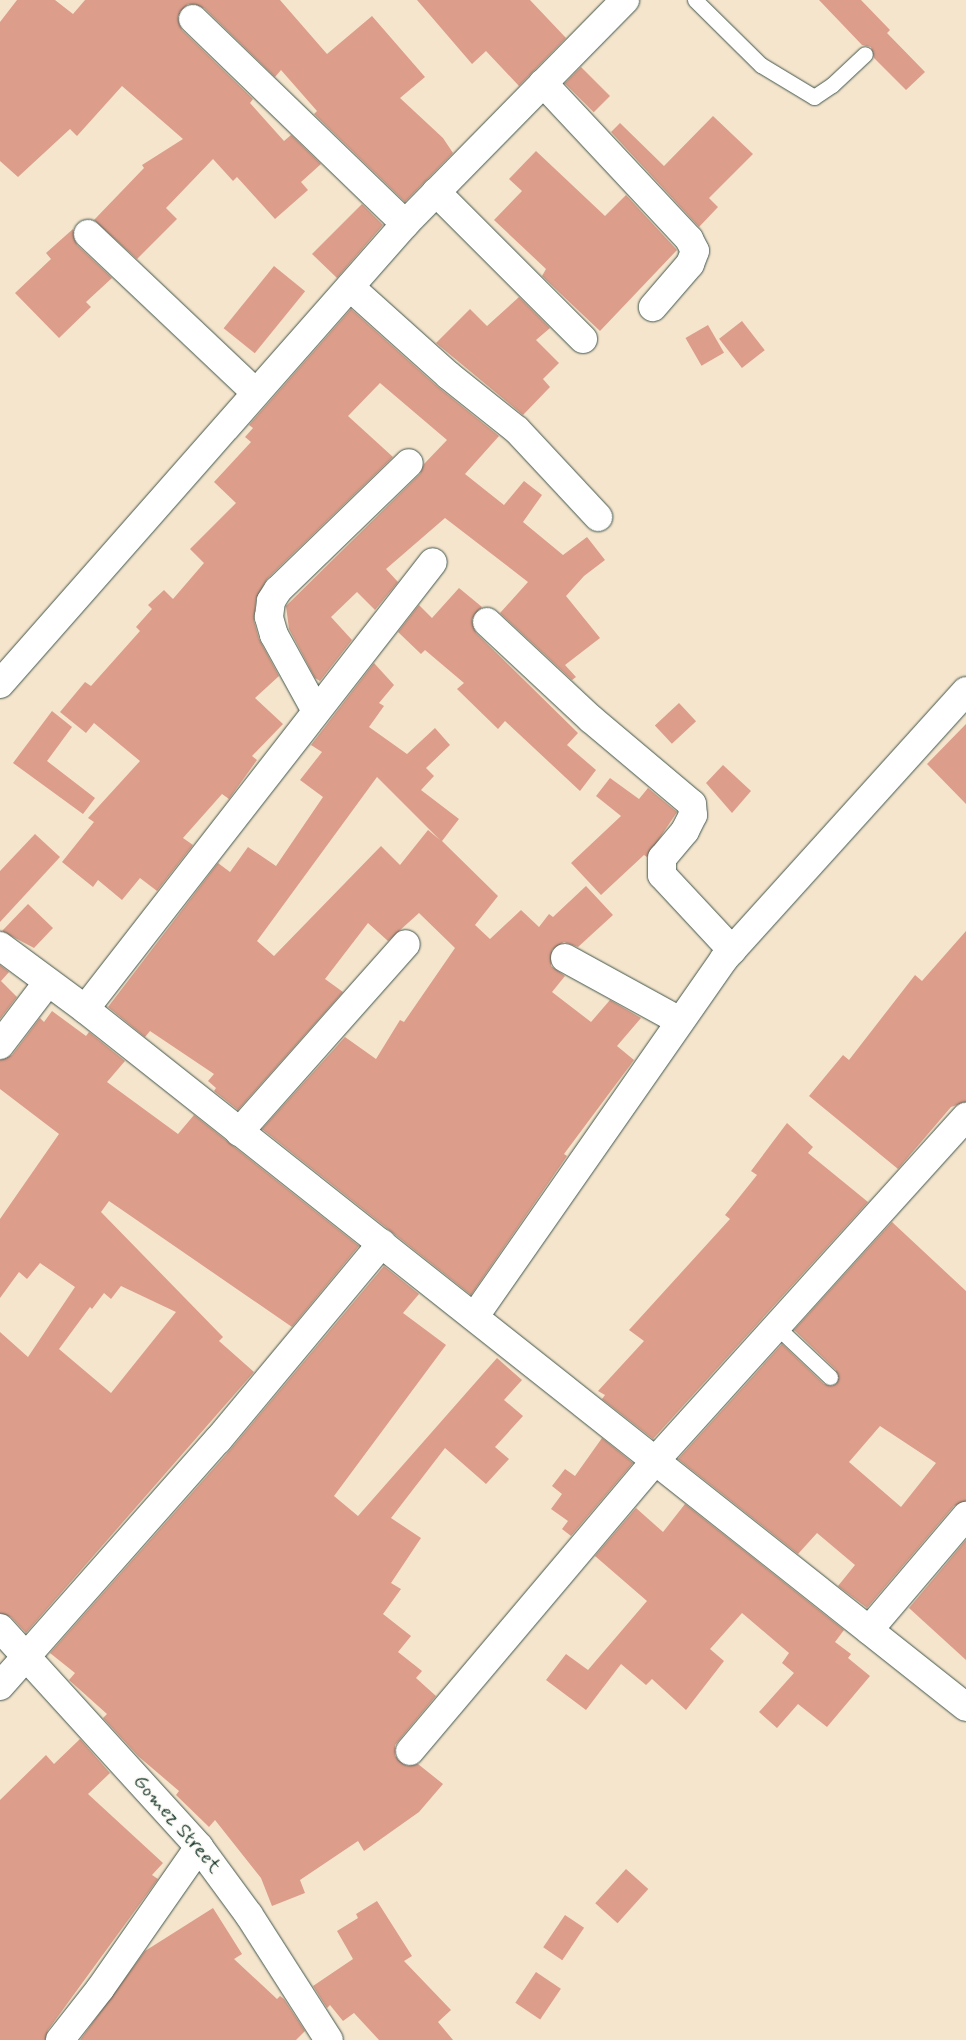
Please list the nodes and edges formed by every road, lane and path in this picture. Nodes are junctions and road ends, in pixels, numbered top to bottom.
1 (625, 0) edge
2 (695, 0) edge
3 (193, 20) dead end
4 (865, 54) dead end
5 (543, 83) junction
6 (436, 192) junction
7 (405, 224) junction
8 (88, 234) dead end
9 (350, 287) junction
10 (653, 307) dead end
11 (583, 339) dead end
12 (256, 393) junction
13 (409, 463) dead end
14 (598, 518) dead end
15 (433, 562) dead end
16 (487, 622) dead end
17 (0, 684) edge
18 (966, 691) edge
19 (316, 712) junction
20 (406, 944) dead end
21 (0, 946) edge
22 (732, 950) junction
23 (565, 958) dead end
24 (48, 982) junction
25 (85, 1009) junction
26 (680, 1021) junction
27 (0, 1045) edge
28 (966, 1117) edge
29 (239, 1132) junction
30 (382, 1243) junction
31 (475, 1316) junction
32 (777, 1327) junction
33 (830, 1377) dead end
34 (655, 1461) junction
35 (966, 1516) edge
36 (0, 1628) edge
37 (869, 1630) junction
38 (25, 1654) junction
39 (0, 1686) edge
40 (966, 1707) edge
41 (410, 1752) dead end
42 (198, 1847) junction
43 (60, 2040) edge
44 (329, 2040) edge

1 - 5 street
2 - 4 lane
3 - 7 street
5 - 6 street
5 - 10 street
6 - 7 street
6 - 11 street
7 - 9 street
8 - 12 street
9 - 12 street
9 - 14 street
12 - 17 street
13 - 19 street
15 - 19 street
16 - 22 street
18 - 22 street
19 - 25 street
20 - 29 street
21 - 24 street
22 - 26 street
23 - 26 street
24 - 25 street
24 - 27 street
25 - 29 street
26 - 31 street
28 - 32 street
29 - 30 street
30 - 31 street
30 - 38 street
31 - 34 street
32 - 33 lane
32 - 34 street
34 - 37 street
34 - 41 street
35 - 37 street
36 - 38 street, Gomez Street
37 - 40 street
38 - 39 street
38 - 42 street, Gomez Street
42 - 43 street
42 - 44 street, Gomez Street

